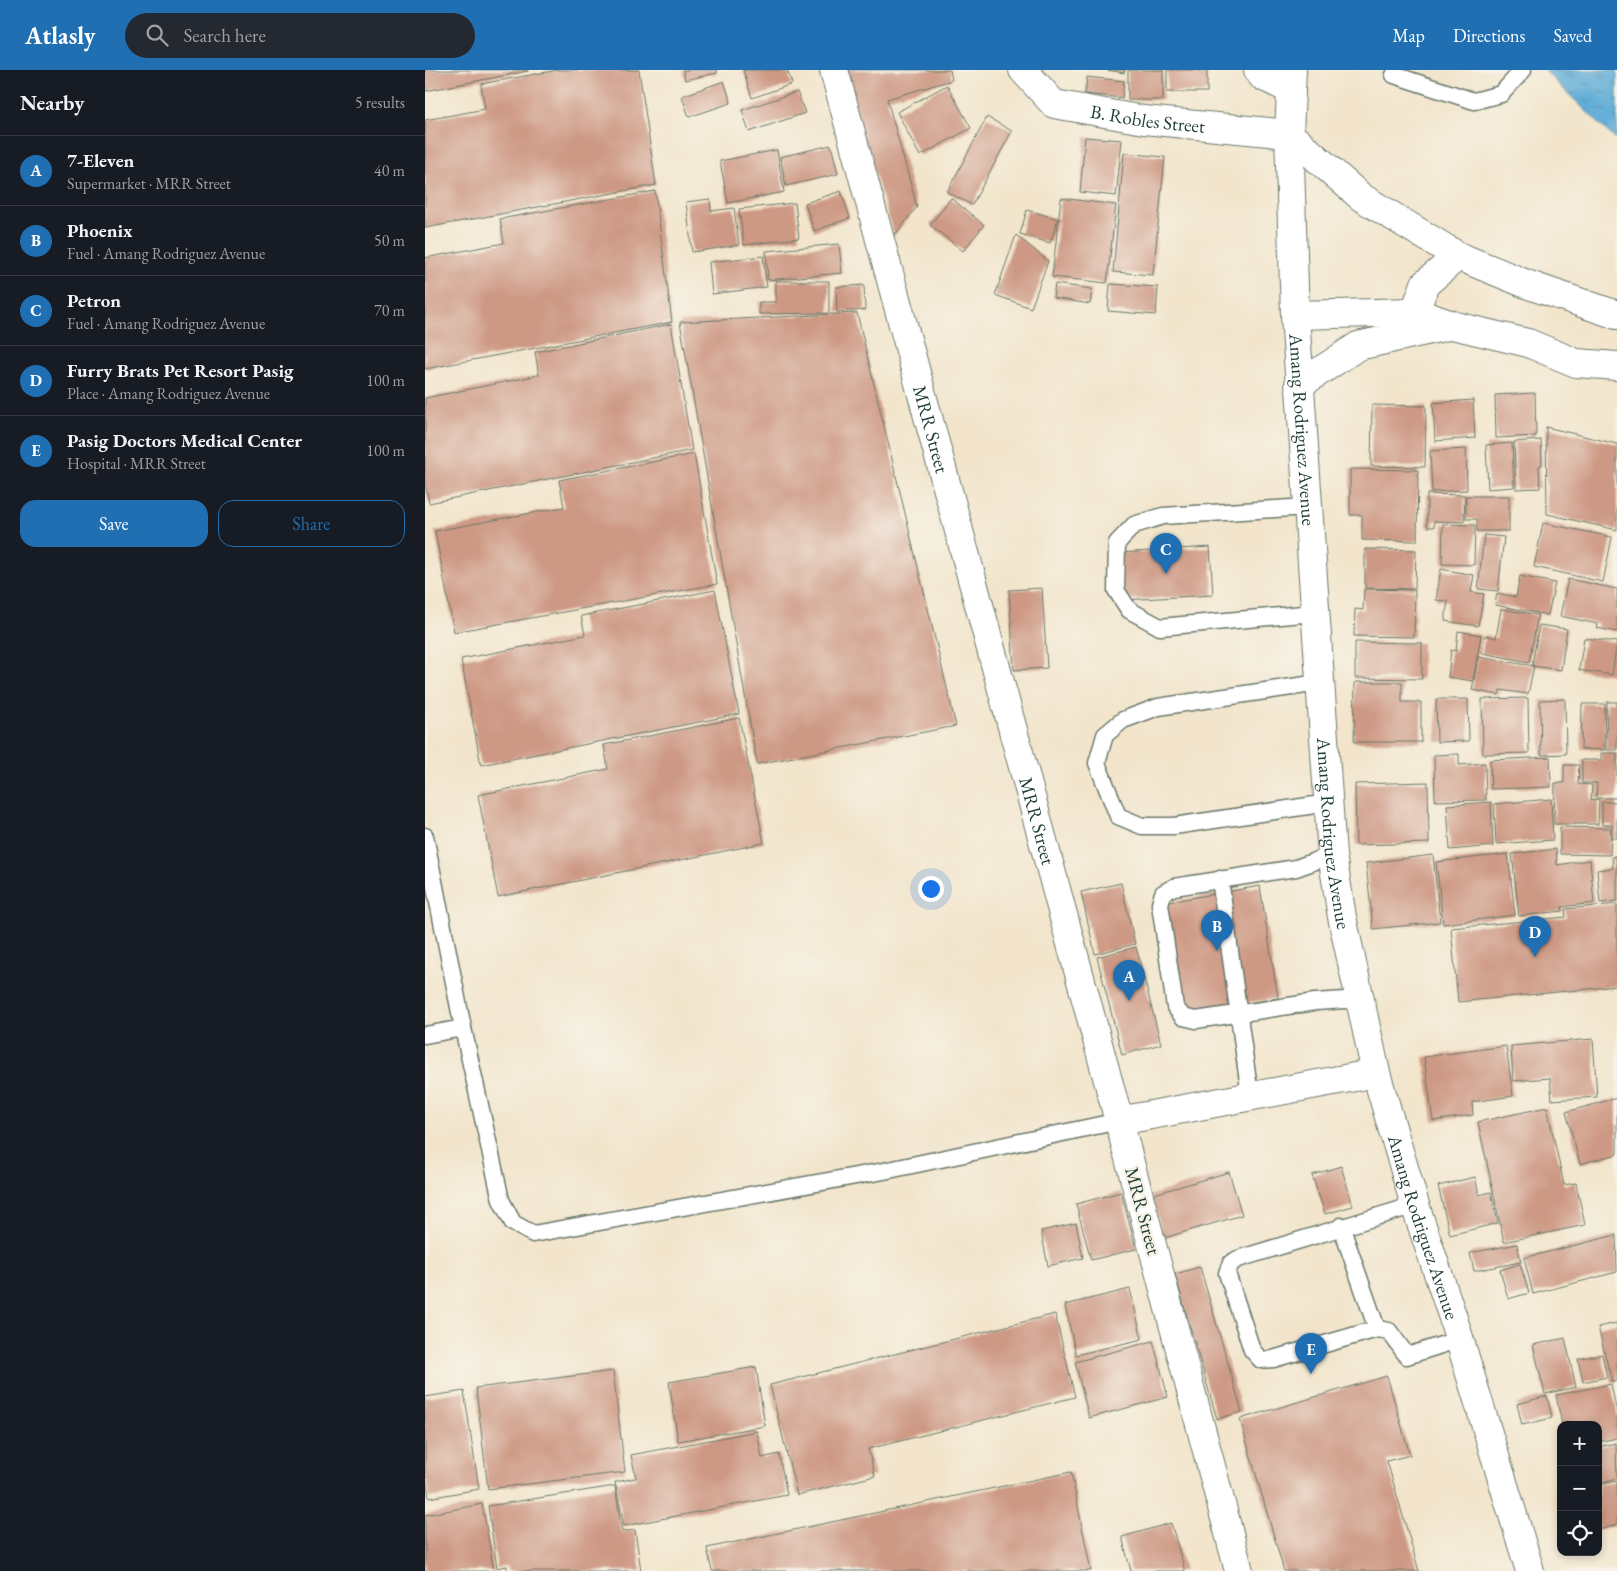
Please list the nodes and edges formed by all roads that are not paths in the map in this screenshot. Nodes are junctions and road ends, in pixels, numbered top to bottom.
1 (833, 70) edge
2 (1023, 70) edge
3 (1258, 70) edge
4 (1523, 70) edge
5 (1394, 75) dead end
6 (1292, 80) edge
7 (1289, 134) junction
8 (1458, 256) junction
9 (1415, 312) junction
10 (1295, 315) junction
11 (1617, 315) edge
12 (1452, 325) junction
13 (1617, 366) edge
14 (1299, 386) junction
15 (1307, 507) junction
16 (1314, 613) junction
17 (1319, 683) junction
18 (1328, 803) junction
19 (425, 836) edge
20 (1332, 855) junction
21 (1220, 879) junction
22 (1360, 999) junction
23 (1237, 1014) junction
24 (463, 1028) junction
25 (425, 1035) edge
26 (1376, 1073) junction
27 (1250, 1096) junction
28 (1119, 1121) junction
29 (1415, 1205) junction
30 (1341, 1226) junction
31 (1377, 1329) junction
32 (1459, 1340) junction
33 (1239, 1571) edge
34 (1530, 1571) edge

1 - 28 street, MRR Street
2 - 7 street, B. Robles Street
3 - 6 street
4 - 5 lane
6 - 7 street, Amang Rodriguez Avenue
7 - 8 street
7 - 10 street, Amang Rodriguez Avenue
8 - 9 street
8 - 11 street
9 - 10 street
9 - 12 street
10 - 14 street, Amang Rodriguez Avenue
12 - 13 street
12 - 14 street
14 - 15 street, Amang Rodriguez Avenue
15 - 16 street, Amang Rodriguez Avenue
15 - 16 lane
16 - 17 street, Amang Rodriguez Avenue
17 - 18 street, Amang Rodriguez Avenue
17 - 18 lane
18 - 20 street, Amang Rodriguez Avenue
19 - 24 lane
20 - 21 lane
20 - 22 street, Amang Rodriguez Avenue
21 - 23 lane
21 - 23 lane
22 - 23 lane
22 - 26 street, Amang Rodriguez Avenue
23 - 27 lane
24 - 25 lane
24 - 28 lane
26 - 27 street
26 - 29 street, Amang Rodriguez Avenue
27 - 28 street
28 - 33 street, MRR Street
29 - 30 lane
29 - 32 street, Amang Rodriguez Avenue
30 - 31 lane
30 - 31 lane
31 - 32 lane
32 - 34 street, Amang Rodriguez Avenue

